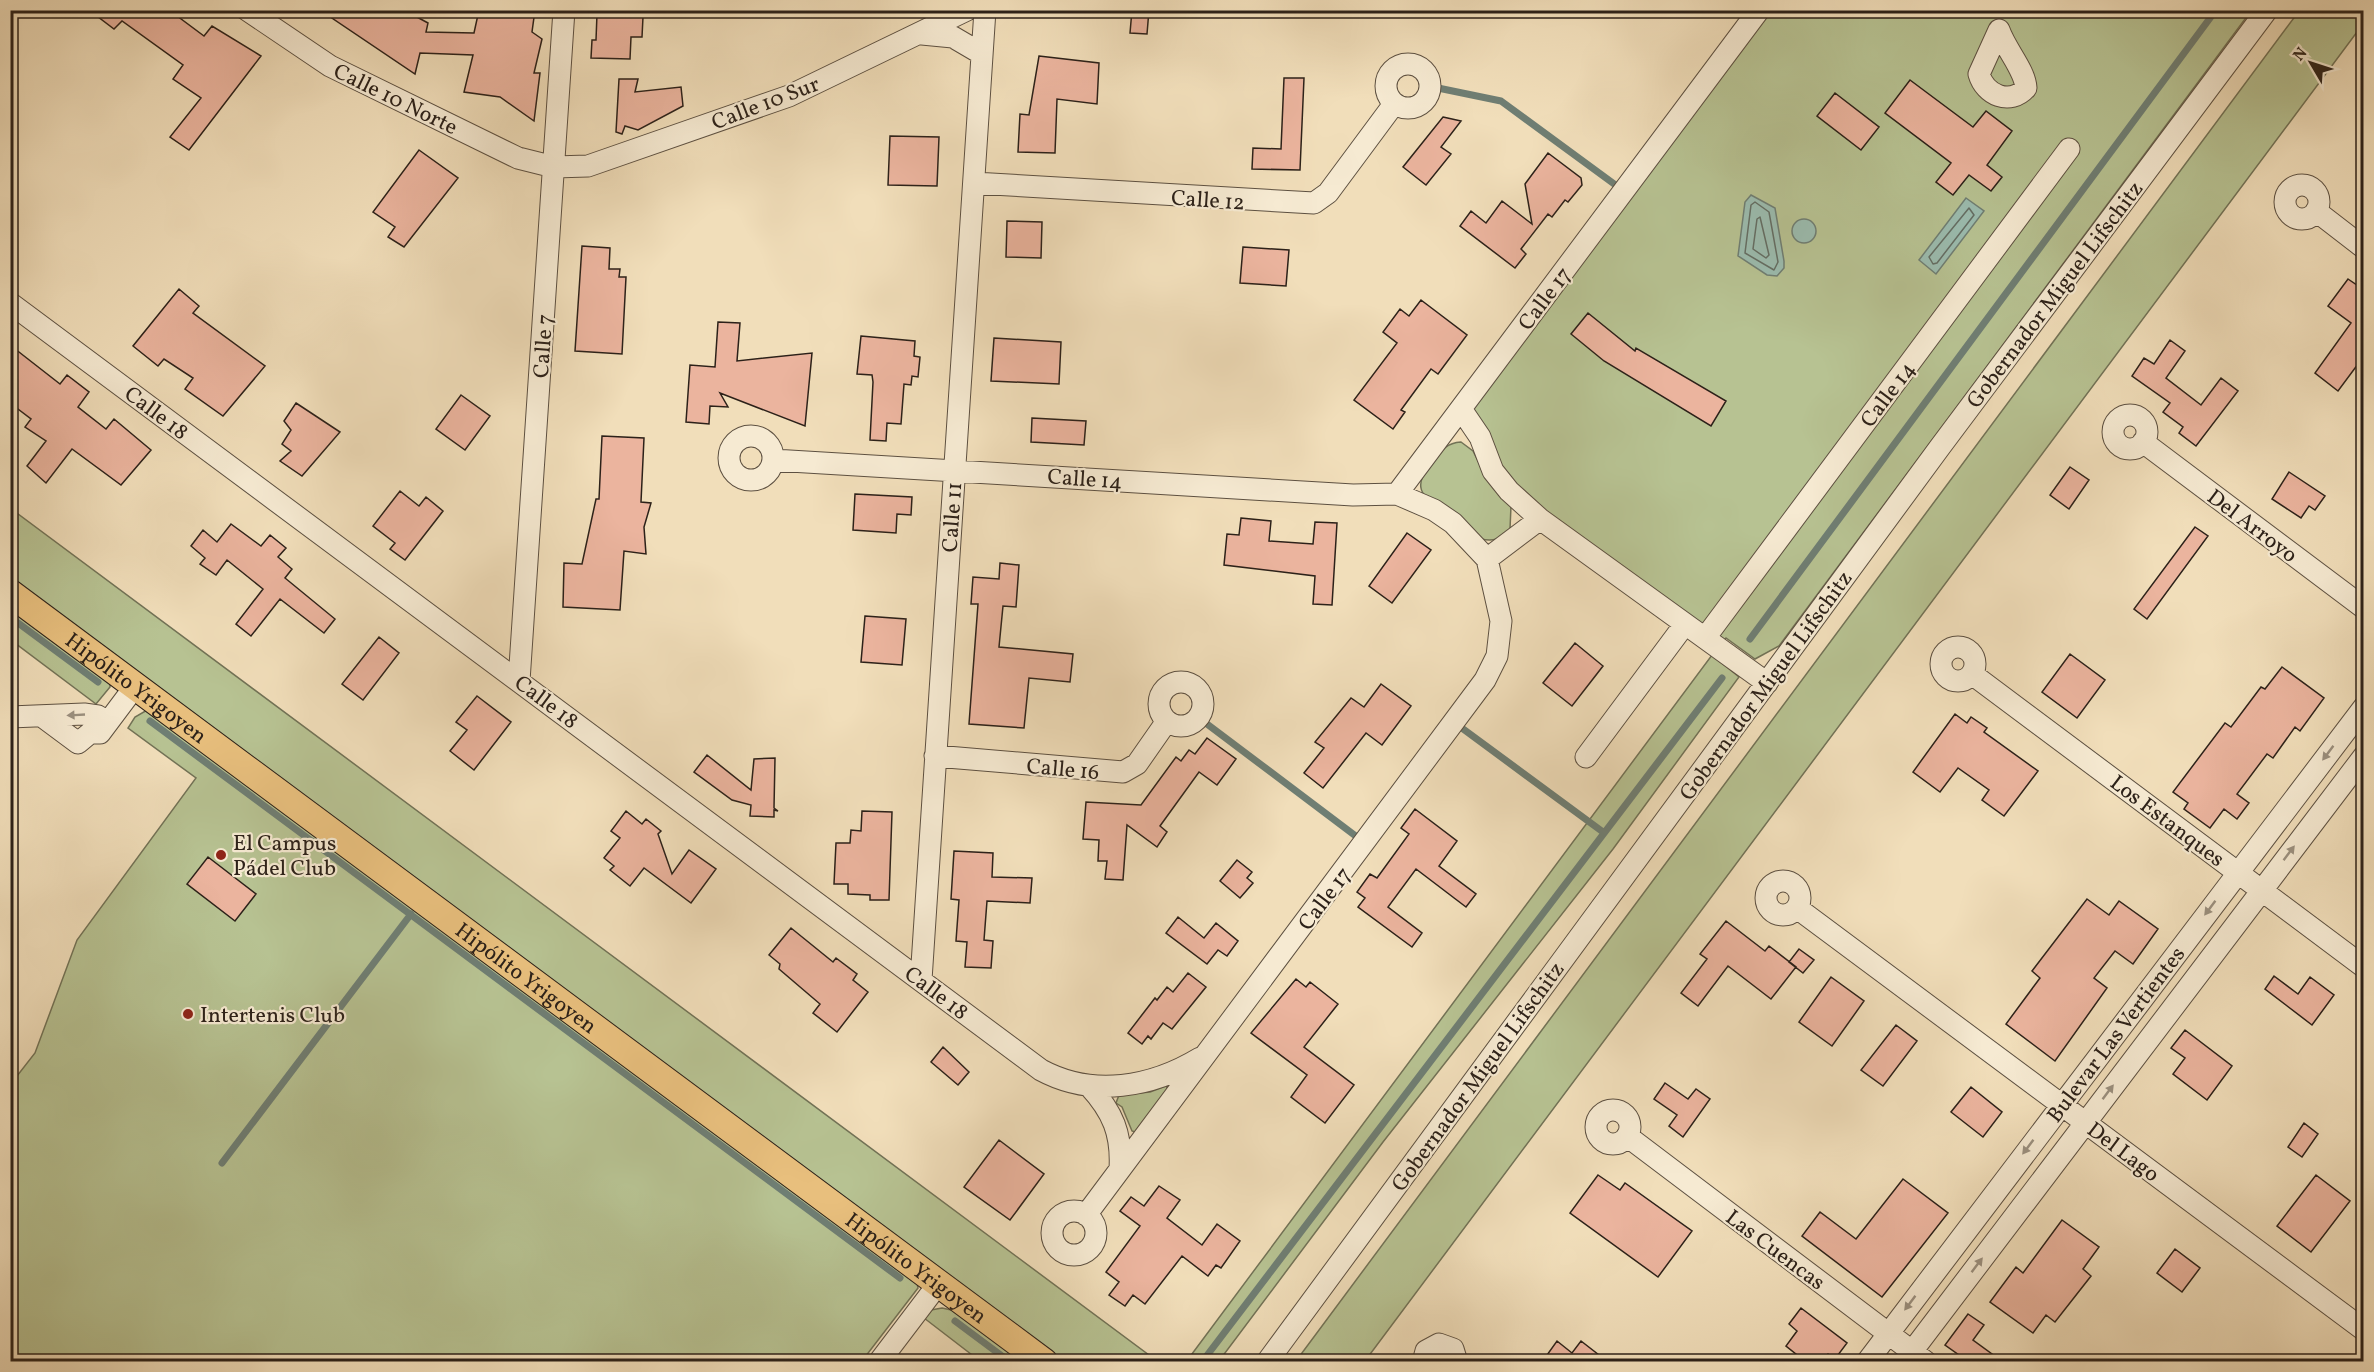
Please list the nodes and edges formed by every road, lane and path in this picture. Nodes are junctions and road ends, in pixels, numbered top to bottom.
1 (247, 10) edge
2 (564, 10) edge
3 (967, 10) edge
4 (985, 10) edge
5 (1759, 10) edge
6 (2266, 10) edge
7 (918, 35) junction
8 (982, 54) junction
9 (1395, 104) dead end
10 (2068, 149) dead end
11 (554, 167) junction
12 (974, 183) junction
13 (2316, 212) dead end
14 (2364, 248) edge
15 (10, 303) edge
16 (1461, 409) junction
17 (2144, 442) dead end
18 (773, 460) dead end
19 (955, 470) junction
20 (1397, 494) junction
21 (1540, 519) junction
22 (1487, 559) junction
23 (10, 593) edge
24 (2364, 608) edge
25 (1686, 624) junction
26 (1705, 638) junction
27 (1972, 674) dead end
28 (519, 681) junction
29 (1767, 683) junction
30 (136, 685) junction
31 (2364, 707) edge
32 (10, 717) edge
33 (43, 717) junction
34 (1167, 721) dead end
35 (104, 727) junction
36 (935, 756) junction
37 (2364, 756) edge
38 (1586, 757) dead end
39 (2237, 872) junction
40 (2261, 890) junction
41 (1797, 908) dead end
42 (2364, 967) edge
43 (921, 980) junction
44 (1209, 1053) junction
45 (1089, 1086) junction
46 (2061, 1104) junction
47 (2085, 1122) junction
48 (1627, 1137) dead end
49 (1120, 1169) junction
50 (1086, 1215) dead end
51 (939, 1283) junction
52 (2364, 1330) edge
53 (1888, 1333) junction
54 (1914, 1358) edge
55 (879, 1362) edge
56 (1044, 1362) edge
57 (1267, 1362) edge
58 (1424, 1362) edge
59 (1457, 1362) edge
60 (1867, 1362) edge

1 - 11 street, Calle 10 Norte
2 - 11 street, Calle 7
3 - 7 street, Calle 10 Sur
4 - 8 street, Calle 11
5 - 16 street, Calle 17
6 - 29 street, Gobernador Miguel Lifschitz
7 - 8 street
7 - 11 street, Calle 10 Sur
8 - 12 street, Calle 11
9 - 12 street, Calle 12
10 - 26 street, Calle 14
11 - 28 street, Calle 7
12 - 19 street, Calle 11
13 - 14 street
15 - 28 street, Calle 18
16 - 20 street, Calle 17
16 - 21 street
17 - 24 street, Del Arroyo
18 - 19 street, Calle 14
19 - 20 street, Calle 14
19 - 36 street, Calle 11
20 - 22 street
21 - 22 street
21 - 25 street
22 - 44 street, Calle 17
23 - 30 main road, Hipólito Yrigoyen
25 - 26 street
25 - 38 street
26 - 29 street
27 - 39 street, Los Estanques
28 - 43 street, Calle 18
29 - 57 street, Gobernador Miguel Lifschitz
30 - 35 street
30 - 51 main road, Hipólito Yrigoyen
31 -> 39 street, Bulevar Las Vertientes
32 - 33 street
35 -> 33 street
33 - 35 street
34 - 36 street, Calle 16
36 - 43 street, Calle 11
40 -> 37 street, Bulevar Las Vertientes
39 - 40 street, Los Estanques
39 -> 46 street, Bulevar Las Vertientes
40 - 42 street, Los Estanques
47 -> 40 street, Bulevar Las Vertientes
41 - 46 street, Del Lago
43 - 45 street, Calle 18
44 - 45 street, Calle 18
44 - 49 street, Calle 17
45 - 49 street
46 - 47 street, Del Lago
46 -> 53 street, Bulevar Las Vertientes
47 - 52 street, Del Lago
54 -> 47 street, Bulevar Las Vertientes
48 - 53 street, Las Cuencas
49 - 50 street, Calle 17
51 - 55 street
51 - 56 main road, Hipólito Yrigoyen
53 - 54 street, Las Cuencas
53 - 60 street, Bulevar Las Vertientes
58 - 59 street

